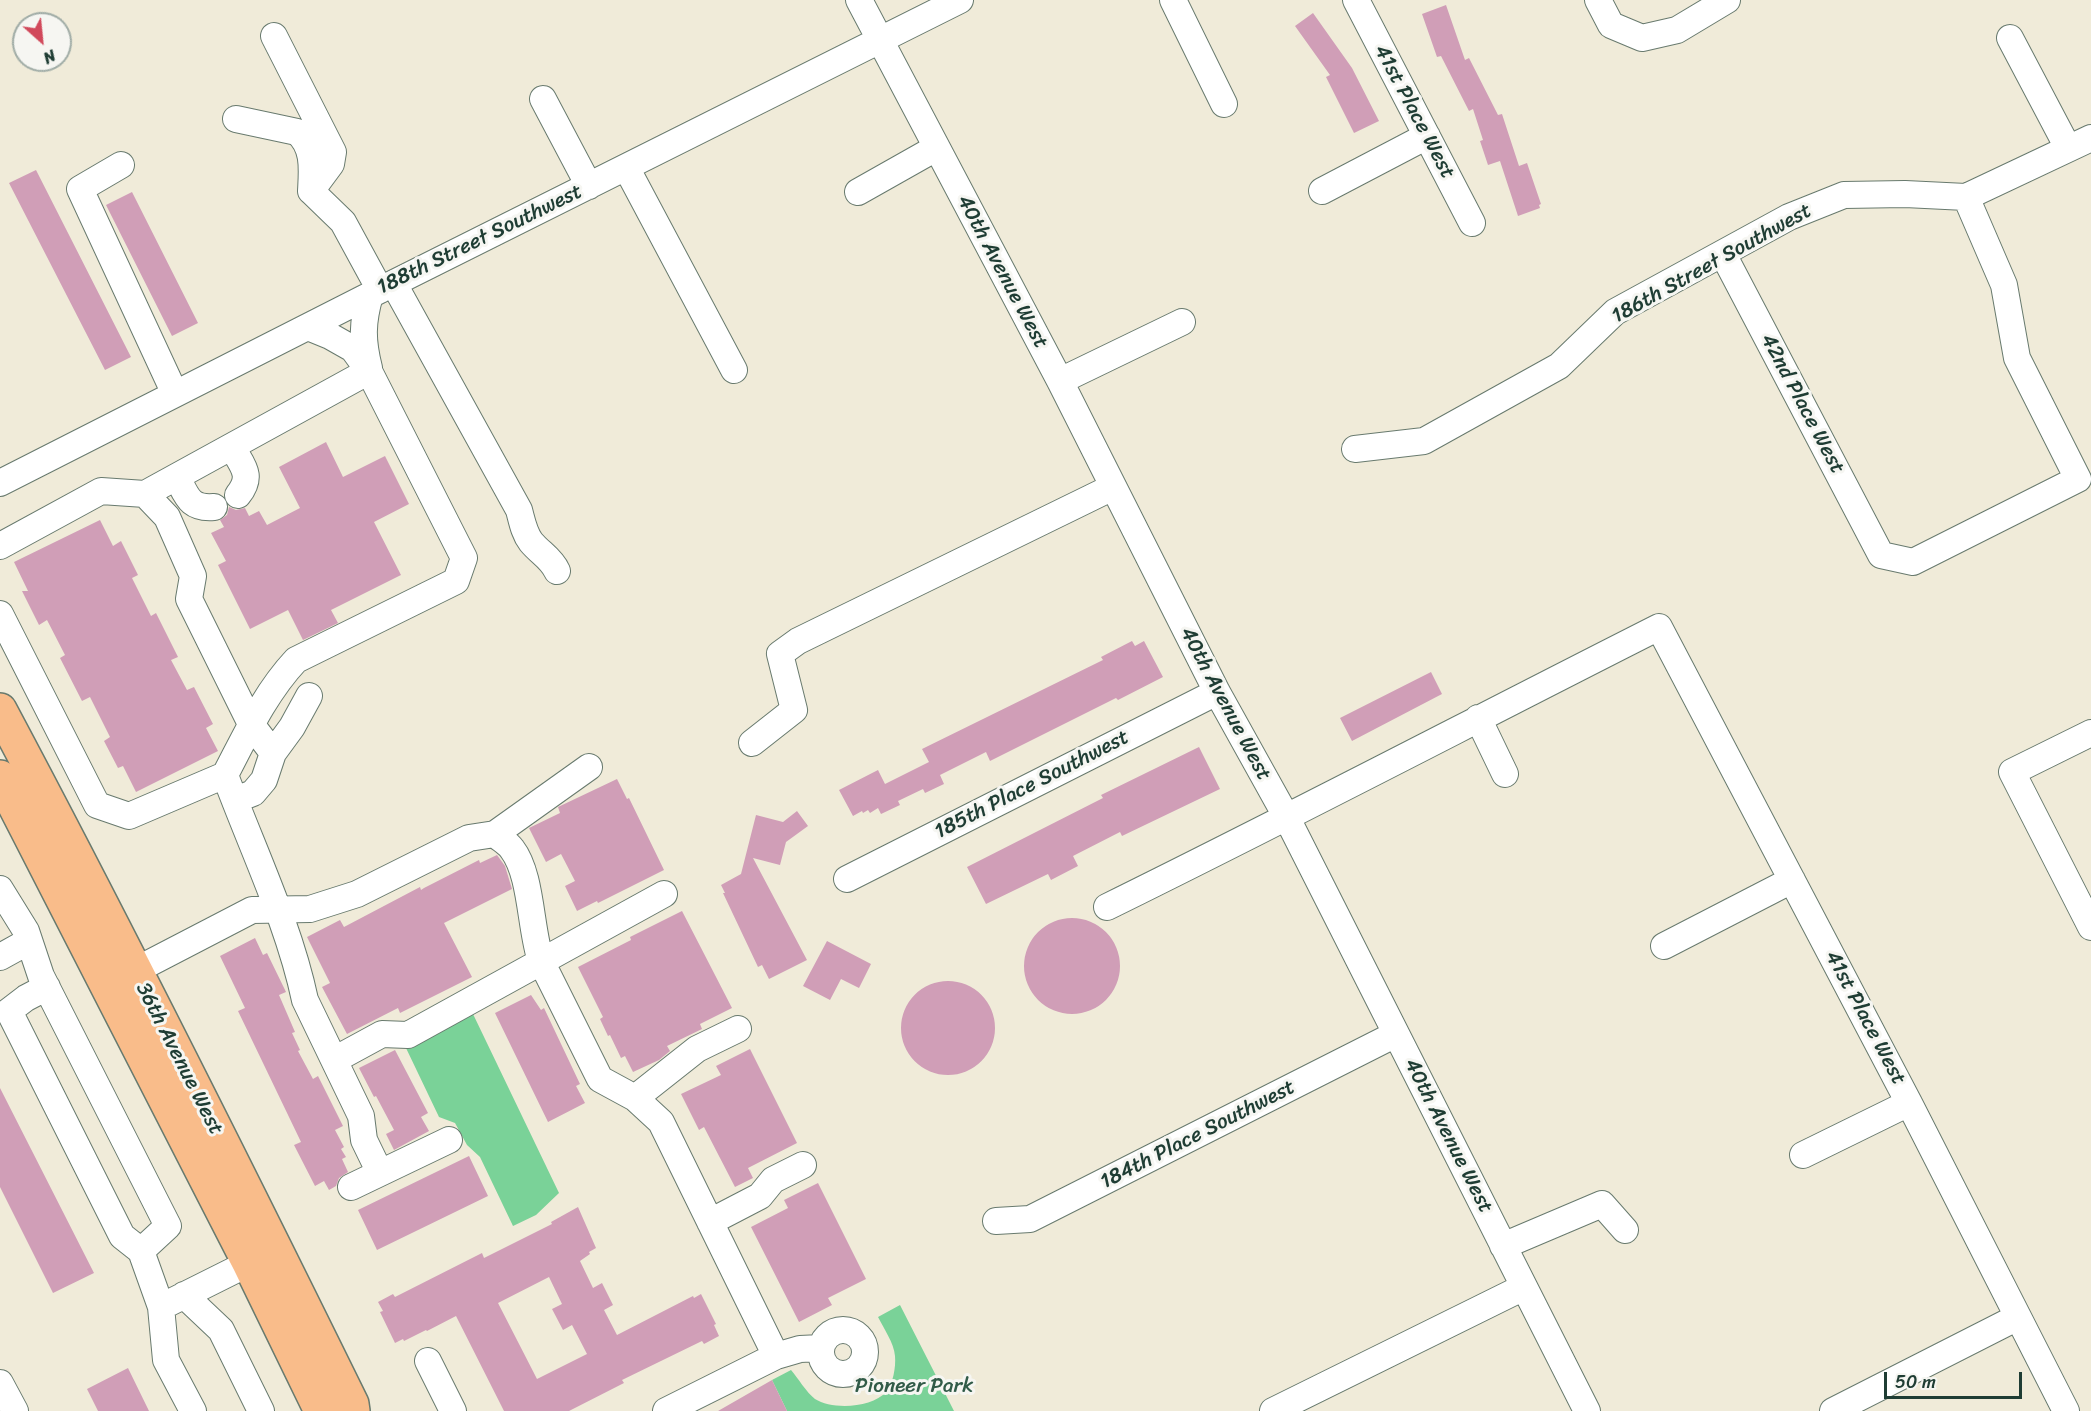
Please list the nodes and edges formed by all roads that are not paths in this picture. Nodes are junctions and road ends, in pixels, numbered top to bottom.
1 (859, 0) edge
2 (960, 0) edge
3 (1356, 0) edge
4 (1598, 0) edge
5 (1726, 0) edge
6 (1176, 1) edge
7 (274, 36) dead end
8 (2010, 38) dead end
9 (879, 41) junction
10 (543, 99) dead end
11 (1224, 104) dead end
12 (236, 119) dead end
13 (1427, 136) junction
14 (2091, 138) edge
15 (936, 148) junction
16 (2068, 148) junction
17 (121, 165) dead end
18 (626, 167) junction
19 (589, 186) junction
20 (311, 191) junction
21 (1322, 191) dead end
22 (858, 192) dead end
23 (1966, 197) junction
24 (1472, 223) dead end
25 (1723, 254) junction
26 (381, 290) junction
27 (1182, 322) dead end
28 (308, 327) junction
29 (734, 370) dead end
30 (369, 371) junction
31 (1060, 381) junction
32 (176, 394) junction
33 (232, 447) junction
34 (1355, 449) dead end
35 (177, 477) junction
36 (0, 483) edge
37 (1113, 487) junction
38 (145, 494) junction
39 (238, 495) dead end
40 (214, 507) dead end
41 (0, 546) edge
42 (557, 572) dead end
43 (0, 614) edge
44 (1216, 692) junction
45 (309, 696) dead end
46 (0, 710) edge
47 (1478, 718) junction
48 (252, 724) junction
49 (2091, 734) edge
50 (752, 743) dead end
51 (273, 753) junction
52 (589, 767) dead end
53 (1504, 774) dead end
54 (225, 775) junction
55 (0, 777) edge
56 (235, 800) junction
57 (1287, 818) junction
58 (495, 834) junction
59 (847, 879) dead end
60 (1792, 880) junction
61 (0, 889) edge
62 (664, 894) dead end
63 (1107, 907) dead end
64 (277, 910) junction
65 (2091, 927) edge
66 (29, 941) junction
67 (1664, 946) dead end
68 (0, 957) edge
69 (542, 961) junction
70 (120, 978) junction
71 (47, 987) junction
72 (738, 1029) dead end
73 (1396, 1034) junction
74 (336, 1059) junction
75 (635, 1098) junction
76 (1910, 1103) junction
77 (449, 1140) dead end
78 (1803, 1155) dead end
79 (803, 1165) dead end
80 (380, 1173) junction
81 (351, 1187) dead end
82 (996, 1221) dead end
83 (710, 1222) junction
84 (1625, 1230) dead end
85 (1503, 1246) junction
86 (141, 1251) junction
87 (262, 1256) junction
88 (1524, 1287) junction
89 (183, 1295) junction
90 (161, 1306) junction
91 (2018, 1317) junction
92 (821, 1348) dead end
93 (776, 1356) junction
94 (428, 1361) dead end
95 (0, 1383) edge
96 (15, 1411) edge
97 (193, 1411) edge
98 (261, 1411) edge
99 (321, 1411) edge
100 (353, 1411) edge
101 (453, 1411) edge
102 (666, 1411) edge
103 (1273, 1411) edge
104 (1587, 1411) edge
105 (1833, 1411) edge
106 (2066, 1411) edge

1 - 9 street, 40th Avenue West
2 - 9 street, 188th Street Southwest
3 - 13 street, 41st Place West
4 - 5 street
6 - 11 street
7 - 20 street
8 - 16 street
9 - 15 street, 40th Avenue West
9 - 18 street, 188th Street Southwest
10 - 19 street
12 - 20 street
13 - 21 street
13 - 24 street, 41st Place West
14 - 16 street, 186th Street Southwest
15 - 22 street
15 - 31 street, 40th Avenue West
16 - 23 street, 186th Street Southwest
17 - 32 street
18 - 19 street, 188th Street Southwest
18 - 29 street
19 - 26 street, 188th Street Southwest
20 - 26 street
23 - 25 street, 186th Street Southwest
23 - 25 street, 42nd Place West
25 - 34 street, 186th Street Southwest
26 - 28 street, 188th Street Southwest
26 - 30 street
26 - 42 street
27 - 31 street
28 - 30 street
28 - 32 street, 188th Street Southwest
30 - 33 street
30 - 48 street
31 - 37 street, 40th Avenue West
32 - 36 street, 188th Street Southwest
33 - 35 street
33 - 39 street
35 - 38 street
35 - 40 street
37 - 44 street, 40th Avenue West
37 - 50 street
38 - 41 street
38 - 48 street
43 - 54 street
44 - 57 street, 40th Avenue West
44 - 59 street, 185th Place Southwest
45 - 51 street
46 - 70 main road, 36th Avenue West
47 - 53 street
47 - 57 street
47 - 60 street, 41st Place West
48 - 51 street
48 - 54 street
49 - 65 street
51 - 56 street
52 - 58 street
54 - 56 street
55 - 70 main road, 36th Avenue West
56 - 64 street
57 - 63 street
57 - 73 street, 40th Avenue West
58 - 64 street
58 - 69 street
60 - 67 street
60 - 76 street, 41st Place West
61 - 66 street
62 - 69 street
64 - 70 street
64 - 74 street
66 - 68 street
66 - 71 street
69 - 74 street
69 - 75 street
70 - 87 main road, 36th Avenue West
71 - 86 street
71 - 86 street
72 - 75 street
73 - 82 street, 184th Place Southwest
73 - 85 street, 40th Avenue West
74 - 80 street
75 - 83 street
76 - 78 street
76 - 91 street, 41st Place West
77 - 80 street
79 - 83 street
80 - 81 street
83 - 93 street
84 - 85 street
85 - 88 street, 40th Avenue West
86 - 90 street
87 - 89 street
87 - 99 main road, 36th Avenue West
87 - 100 main road, 36th Avenue West
88 - 103 street
88 - 104 street, 40th Avenue West
89 - 90 street
89 - 98 street
90 - 97 street
91 - 105 street
91 - 106 street, 41st Place West
92 - 93 street
93 - 102 street
94 - 101 street
95 - 96 street

